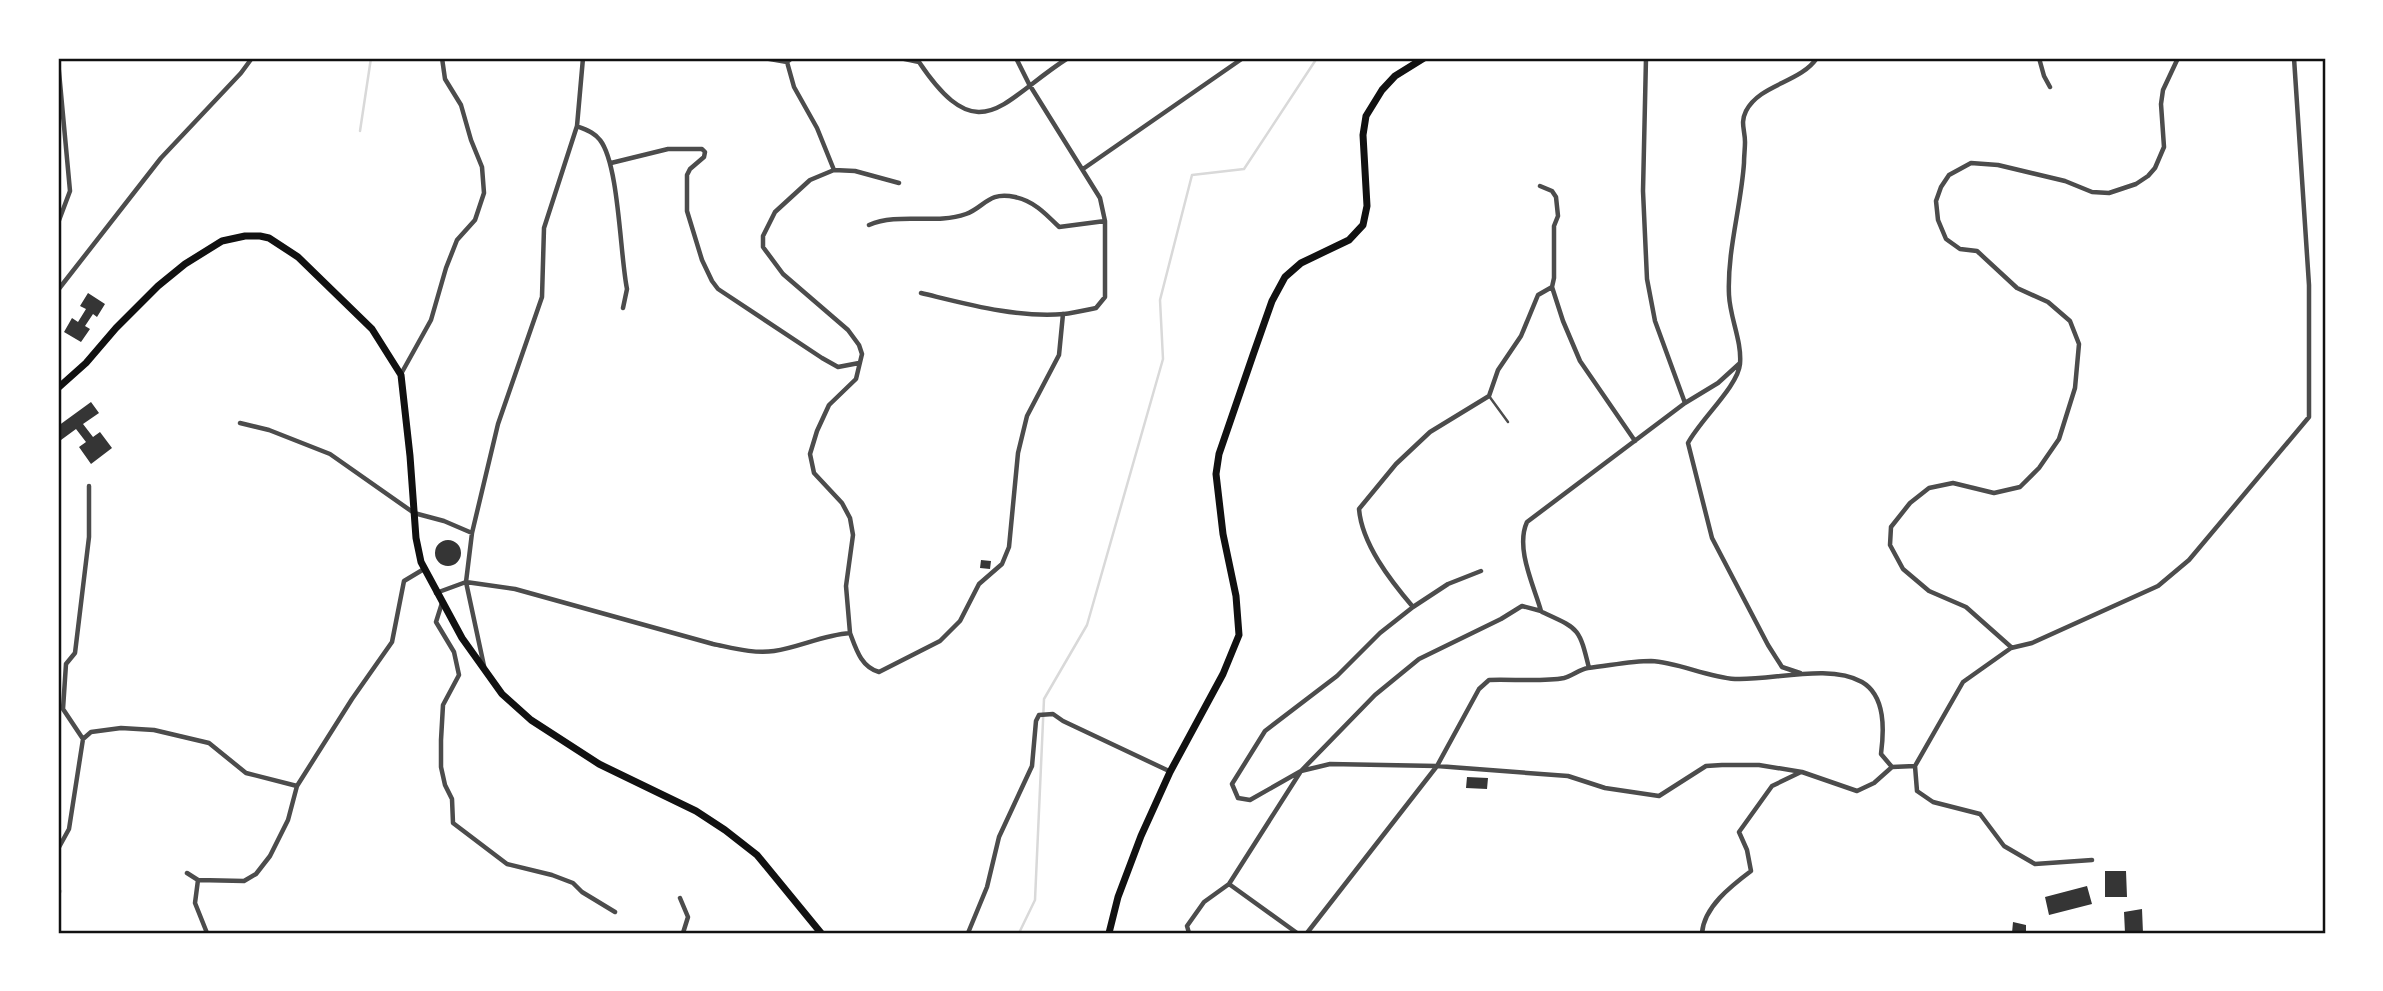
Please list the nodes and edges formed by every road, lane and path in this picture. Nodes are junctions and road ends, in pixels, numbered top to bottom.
1 (252, 58) edge
2 (442, 58) edge
3 (583, 58) edge
4 (764, 58) edge
5 (792, 58) edge
6 (900, 58) edge
7 (1016, 58) edge
8 (1069, 58) edge
9 (1243, 58) edge
10 (1424, 58) edge
11 (1646, 58) edge
12 (1817, 58) edge
13 (2039, 58) edge
14 (2178, 58) edge
15 (2294, 58) edge
16 (58, 61) edge
17 (787, 62) junction
18 (1029, 84) junction
19 (2050, 87) dead end
20 (577, 126) junction
21 (611, 163) junction
22 (1083, 169) junction
23 (834, 170) junction
24 (899, 183) dead end
25 (1540, 186) dead end
26 (1105, 221) junction
27 (58, 223) edge
28 (869, 225) dead end
29 (1552, 287) junction
30 (58, 290) edge
31 (921, 292) dead end
32 (623, 308) dead end
33 (1063, 314) junction
34 (859, 363) junction
35 (1740, 363) junction
36 (401, 374) junction
37 (58, 380) edge
38 (67, 382) junction
39 (58, 388) edge
40 (1489, 396) junction
41 (1685, 403) junction
42 (1508, 422) dead end
43 (240, 423) dead end
44 (1635, 441) junction
45 (89, 486) dead end
46 (414, 513) junction
47 (472, 533) junction
48 (424, 569) junction
49 (1481, 571) dead end
50 (466, 582) junction
51 (436, 593) junction
52 (442, 603) junction
53 (1413, 607) junction
54 (1541, 611) junction
55 (850, 633) junction
56 (2011, 648) junction
57 (1592, 668) junction
58 (485, 670) junction
59 (1801, 674) junction
60 (83, 739) junction
61 (1437, 766) junction
62 (1915, 766) junction
63 (1892, 767) junction
64 (1301, 771) junction
65 (1170, 772) junction
66 (1802, 772) junction
67 (297, 786) junction
68 (58, 849) edge
69 (2092, 860) dead end
70 (187, 873) dead end
71 (198, 880) junction
72 (1229, 884) junction
73 (680, 898) dead end
74 (615, 912) dead end
75 (206, 932) edge
76 (682, 933) edge
77 (821, 933) edge
78 (968, 933) edge
79 (1109, 933) edge
80 (1189, 933) edge
81 (1297, 933) edge
82 (1307, 933) edge
83 (1702, 933) edge

1 - 30 street
2 - 36 street
3 - 20 street
4 - 17 street
5 - 17 street
6 - 18 street
7 - 18 street
8 - 18 street
9 - 22 street
10 - 65 highway
11 - 41 street
12 - 35 street
13 - 19 street
14 - 56 street
15 - 56 street
16 - 27 street
17 - 23 street
18 - 22 street
20 - 21 street
20 - 47 street
21 - 32 street
21 - 34 street
22 - 26 street
23 - 24 street
23 - 34 street
25 - 29 street
26 - 28 street
26 - 33 street
29 - 40 street
29 - 44 street
31 - 33 street
33 - 55 street
34 - 55 street
35 - 41 street
35 - 59 street
36 - 38 highway
36 - 46 highway
37 - 38 street
38 - 39 highway
40 - 42 lane
40 - 53 street
41 - 44 street
43 - 46 street
44 - 54 street
45 - 60 street
46 - 47 street
46 - 48 highway
47 - 50 street
48 - 51 highway
48 - 67 street
49 - 53 street
50 - 51 street
50 - 55 street
50 - 58 street
51 - 52 highway
52 - 58 highway
52 - 74 street
53 - 64 street
54 - 57 street
54 - 64 street
56 - 62 street
57 - 59 street
57 - 61 street
58 - 77 highway
59 - 63 street
60 - 67 street
60 - 68 street
61 - 64 street
61 - 66 street
61 - 82 street
62 - 63 street
62 - 69 street
63 - 66 street
64 - 72 street
65 - 78 street
65 - 79 highway
66 - 83 street
67 - 71 street
70 - 71 street
71 - 75 street
72 - 80 street
72 - 81 street
73 - 76 street

